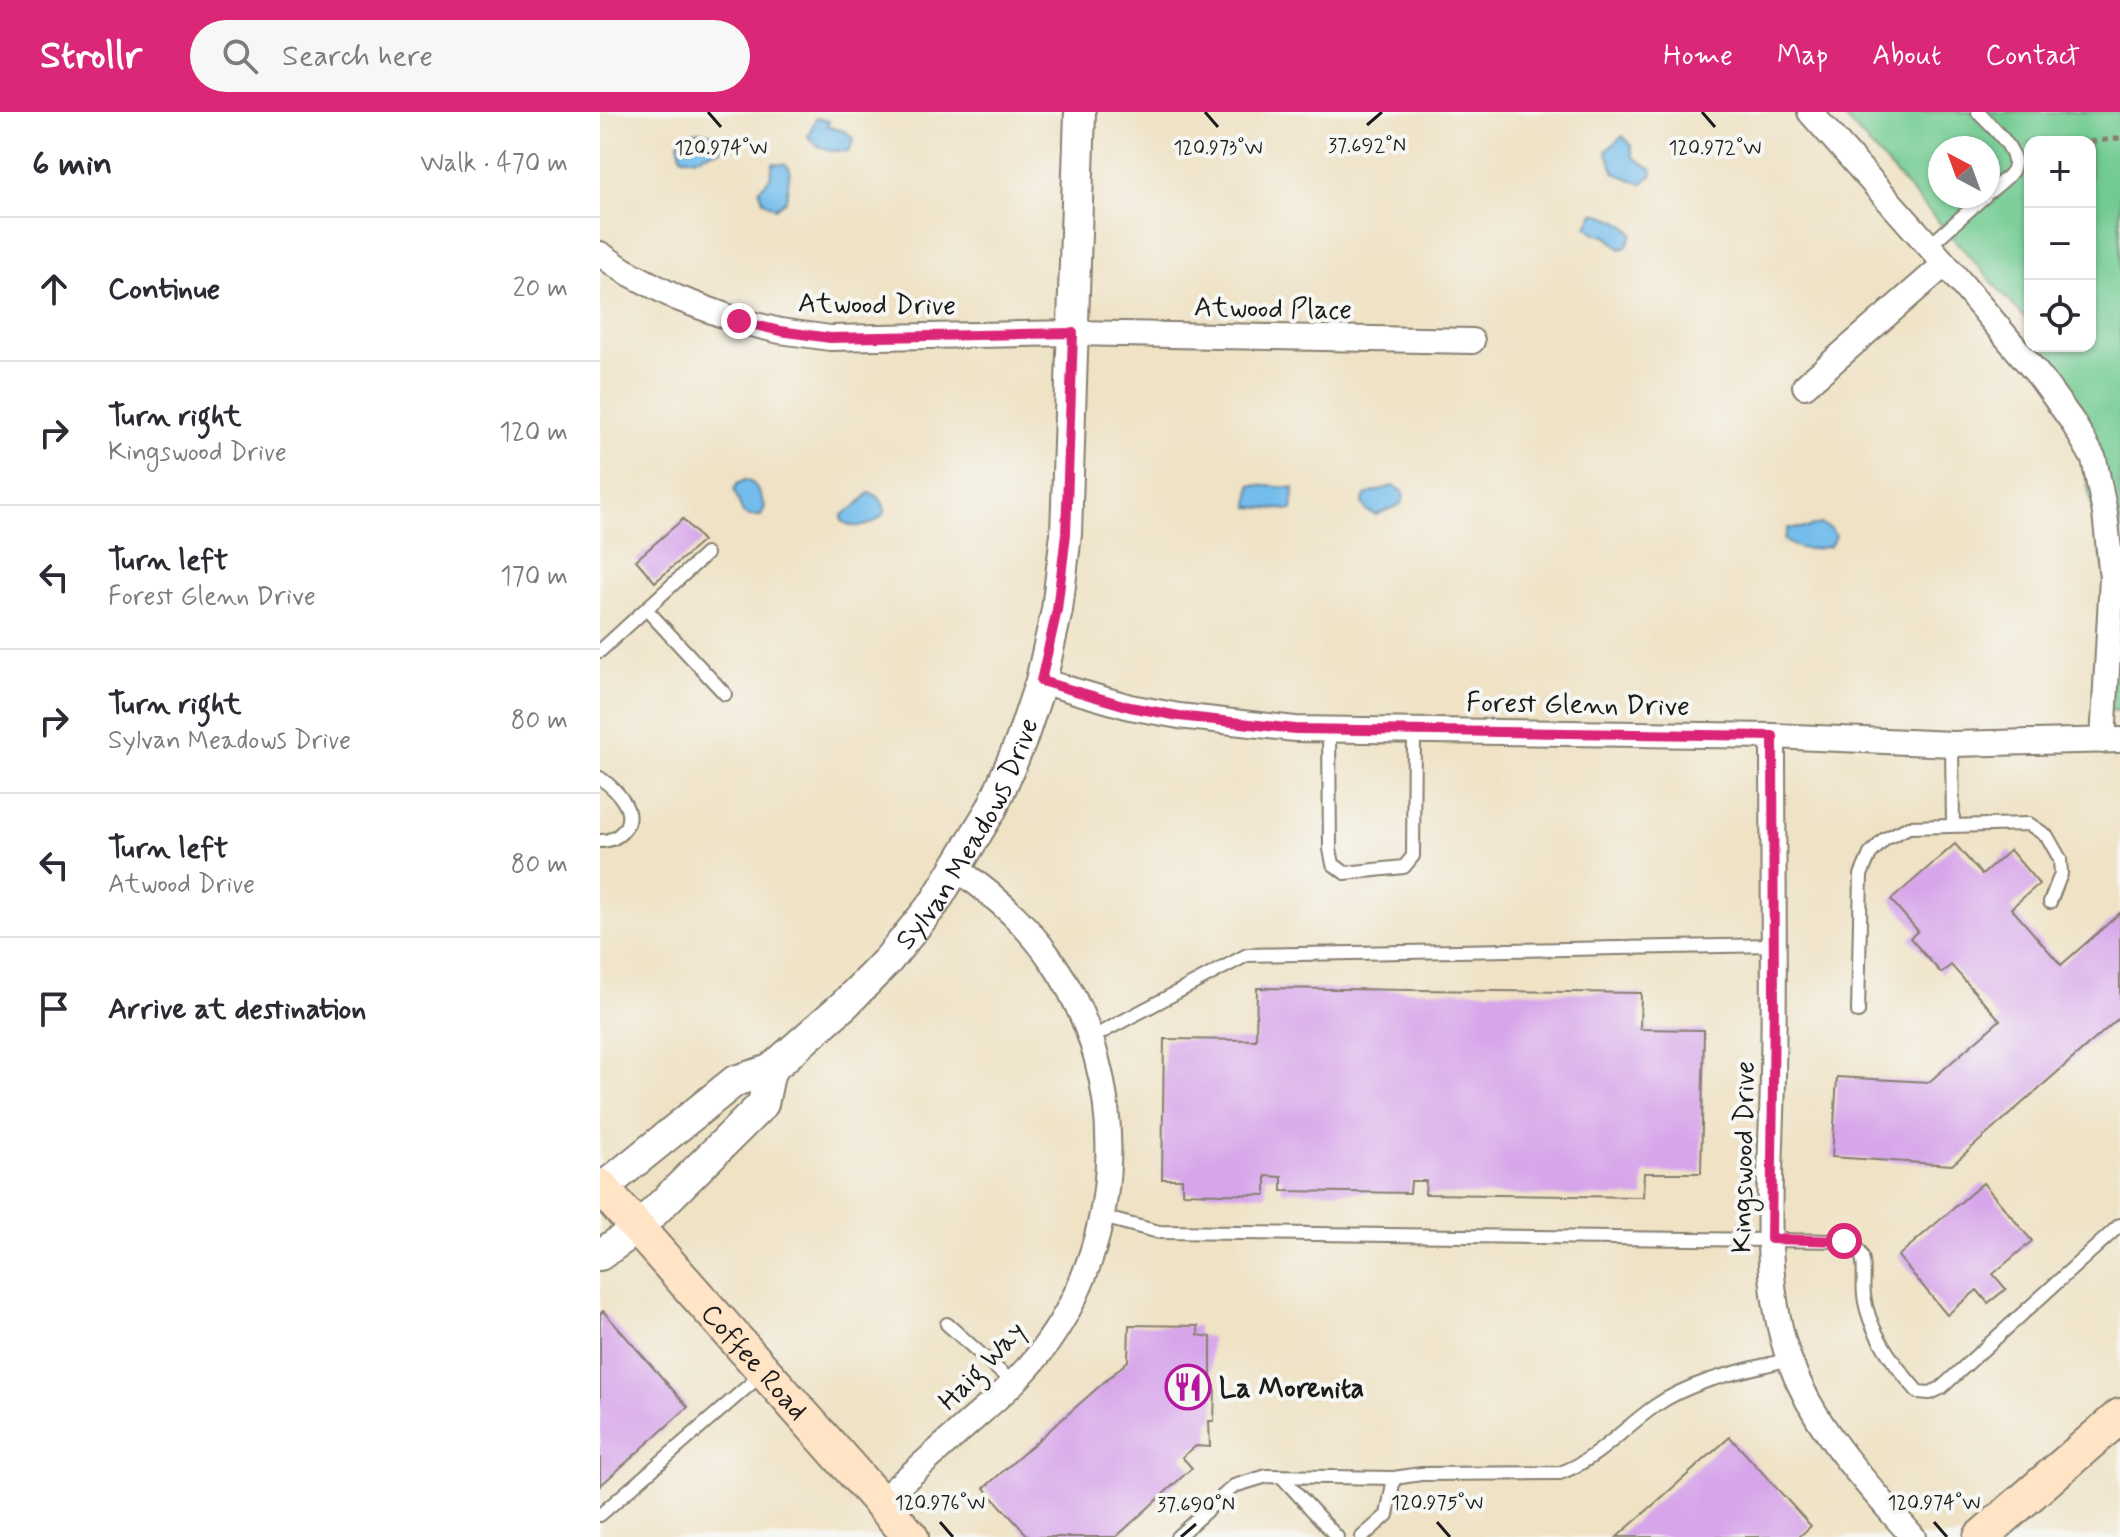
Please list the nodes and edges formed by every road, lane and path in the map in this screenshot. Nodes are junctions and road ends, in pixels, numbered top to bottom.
1 (1080, 112) edge
2 (1810, 112) edge
3 (1978, 112) edge
4 (1999, 136) edge
5 (2000, 137) edge
6 (2120, 138) edge
7 (2096, 141) edge
8 (2000, 183) edge
9 (1975, 208) edge
10 (600, 254) edge
11 (1937, 255) junction
12 (1073, 333) junction
13 (1472, 341) dead end
14 (1805, 386) dead end
15 (706, 554) dead end
16 (646, 609) junction
17 (600, 651) edge
18 (1041, 681) junction
19 (725, 694) dead end
20 (1329, 730) junction
21 (1414, 731) junction
22 (1773, 736) junction
23 (2112, 740) edge
24 (1952, 744) junction
25 (600, 778) edge
26 (1953, 826) junction
27 (600, 841) edge
28 (957, 869) junction
29 (2050, 902) dead end
30 (1774, 945) junction
31 (1858, 1012) dead end
32 (1091, 1038) junction
33 (770, 1070) junction
34 (601, 1188) edge
35 (1102, 1217) junction
36 (2120, 1225) edge
37 (638, 1228) junction
38 (1771, 1239) junction
39 (600, 1255) edge
40 (947, 1324) dead end
41 (1789, 1359) junction
42 (765, 1371) junction
43 (1013, 1383) junction
44 (2120, 1416) edge
45 (1281, 1476) junction
46 (1394, 1478) junction
47 (880, 1502) junction
48 (600, 1515) edge
49 (911, 1537) edge
50 (1177, 1537) edge
51 (1337, 1537) edge
52 (1362, 1537) edge
53 (1913, 1537) edge
54 (1981, 1537) edge

1 - 12 street, Sylvan Meadows Drive
2 - 11 street
3 - 4 lane
5 - 8 lane
6 - 7 path
9 - 11 lane
10 - 12 street, Atwood Drive
11 - 14 street
11 - 23 street
12 - 13 street, Atwood Place
12 - 18 street, Sylvan Meadows Drive
15 - 16 lane
16 - 17 lane
16 - 19 lane
18 - 20 street, Forest Glenn Drive
18 - 28 street, Sylvan Meadows Drive
20 - 21 street, Forest Glenn Drive
20 - 21 lane
21 - 22 street, Forest Glenn Drive
22 - 24 street, Forest Glenn Drive
22 - 30 street, Kingswood Drive
23 - 24 street, Forest Glenn Drive
24 - 26 lane
25 - 27 lane
26 - 29 lane
26 - 31 lane
28 - 32 street, Haig Way
28 - 33 street, Sylvan Meadows Drive
30 - 32 lane
30 - 38 street, Kingswood Drive
32 - 35 street, Haig Way
33 - 34 street, Sylvan Meadows Drive
33 - 37 street
34 - 37 main road, Coffee Road
35 - 38 lane
35 - 43 street, Haig Way
36 - 38 lane
37 - 39 street
37 - 42 main road, Coffee Road
38 - 41 street, Kingswood Drive
40 - 43 lane
41 - 46 lane
41 - 53 street, Kingswood Drive
42 - 47 main road, Coffee Road
42 - 48 lane
43 - 47 street, Haig Way
44 - 54 main road
45 - 46 lane
45 - 50 lane
45 - 51 lane
46 - 52 lane
47 - 49 main road, Coffee Road

